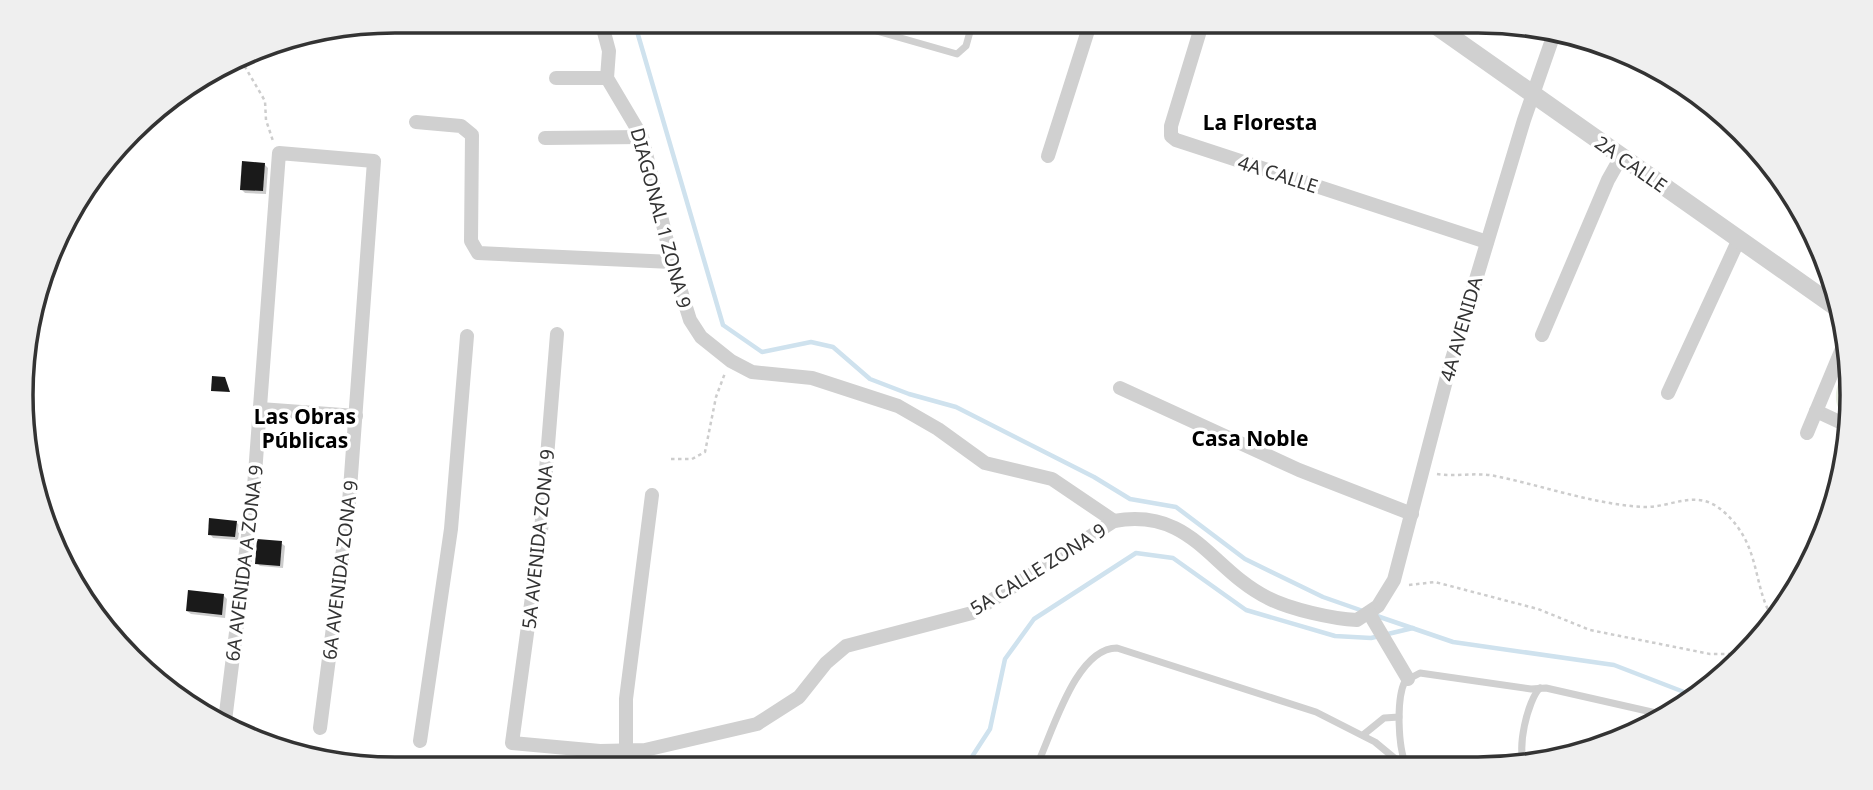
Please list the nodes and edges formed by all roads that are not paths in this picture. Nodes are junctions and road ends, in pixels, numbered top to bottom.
1 (604, 33) edge
2 (884, 33) edge
3 (970, 33) edge
4 (1087, 33) edge
5 (1446, 33) edge
6 (1199, 34) dead end
7 (1552, 41) edge
8 (556, 78) dead end
9 (607, 78) junction
10 (1534, 96) junction
11 (416, 122) dead end
12 (642, 137) junction
13 (545, 138) dead end
14 (1048, 156) dead end
15 (1621, 157) junction
16 (374, 161) joint
17 (1739, 239) junction
18 (1487, 242) junction
19 (672, 262) junction
20 (1827, 301) edge
21 (557, 334) dead end
22 (467, 335) dead end
23 (1542, 335) dead end
24 (1838, 359) edge
25 (1120, 388) dead end
26 (1668, 393) dead end
27 (260, 409) junction
28 (1816, 411) junction
29 (356, 416) junction
30 (1839, 422) edge
31 (1807, 433) dead end
32 (652, 495) dead end
33 (1412, 514) junction
34 (1114, 521) junction
35 (1374, 608) junction
36 (1408, 679) junction
37 (1541, 688) junction
38 (1651, 712) edge
39 (226, 714) edge
40 (1399, 717) junction
41 (320, 728) dead end
42 (1363, 735) junction
43 (420, 741) dead end
44 (512, 743) joint
45 (626, 751) junction
46 (1521, 754) edge
47 (1041, 757) edge
48 (1393, 757) edge
49 (1403, 757) edge

1 - 9 street
2 - 3 lane
4 - 14 street
5 - 10 street, 2A CALLE
6 - 18 street, 4A CALLE
7 - 10 street, 4A AVENIDA
8 - 9 street
9 - 12 street, DIAGONAL 1 ZONA 9
10 - 15 street, 2A CALLE
10 - 18 street, 4A AVENIDA
11 - 19 street
12 - 13 street
12 - 19 street, DIAGONAL 1 ZONA 9
15 - 17 street, 2A CALLE
15 - 23 street
16 - 27 street, 6A AVENIDA A ZONA 9
16 - 29 street, 6A AVENIDA ZONA 9
17 - 20 street, 2A CALLE
17 - 26 street
18 - 33 street, 4A AVENIDA
19 - 34 street, DIAGONAL 1 ZONA 9
21 - 44 street, 5A AVENIDA ZONA 9
22 - 43 street
24 - 28 street
25 - 33 street
27 - 29 street
27 - 39 street, 6A AVENIDA A ZONA 9
28 - 30 street
28 - 31 street
29 - 41 street, 6A AVENIDA ZONA 9
32 - 45 street
33 - 35 street, 4A AVENIDA
34 - 35 street, 5A CALLE ZONA 9
34 - 45 street, 5A CALLE ZONA 9
35 - 36 street
36 - 37 lane
36 - 40 lane
37 - 38 lane
37 - 46 lane
40 - 42 lane
40 - 49 lane
42 - 47 lane
42 - 48 lane
44 - 45 street, 5A CALLE ZONA 9

